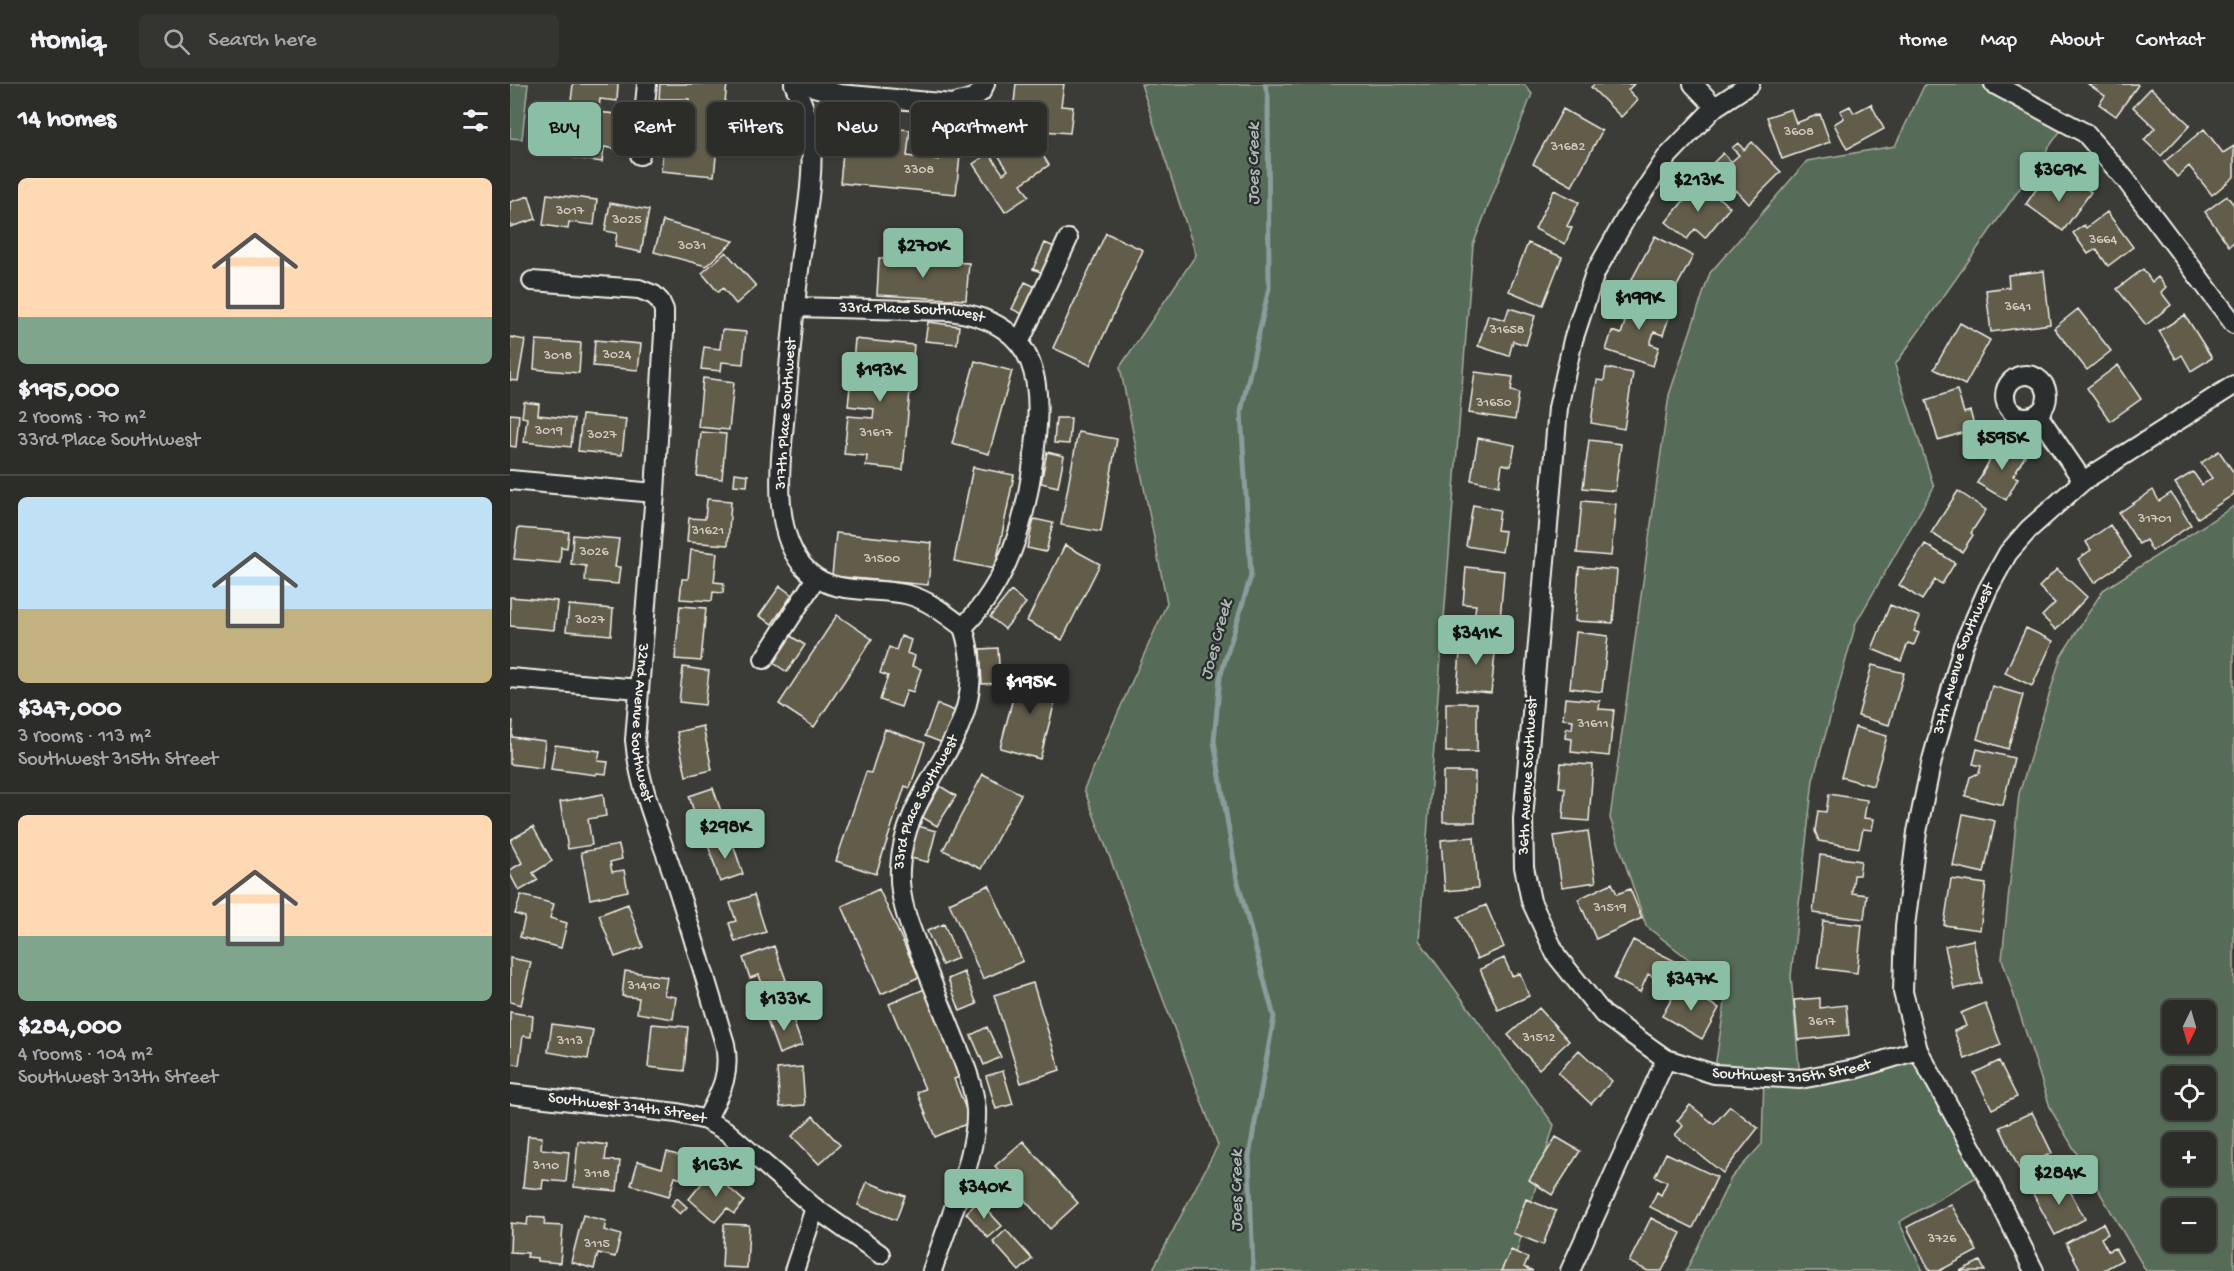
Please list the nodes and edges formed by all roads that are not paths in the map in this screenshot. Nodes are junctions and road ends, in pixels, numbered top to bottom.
1 (647, 84) edge
2 (794, 84) edge
3 (803, 84) edge
4 (1693, 84) edge
5 (1750, 84) edge
6 (1994, 84) edge
7 (983, 88) edge
8 (645, 102) edge
9 (1714, 107) junction
10 (1068, 239) dead end
11 (532, 281) dead end
12 (795, 307) junction
13 (2234, 324) edge
14 (1018, 343) junction
15 (2234, 385) edge
16 (2038, 415) dead end
17 (510, 480) edge
18 (2083, 481) junction
19 (655, 492) junction
20 (816, 578) junction
21 (963, 627) junction
22 (764, 659) dead end
23 (510, 678) edge
24 (639, 689) junction
25 (1918, 1050) junction
26 (1666, 1059) junction
27 (510, 1094) edge
28 (706, 1120) junction
29 (815, 1208) junction
30 (880, 1254) dead end
31 (794, 1271) edge
32 (932, 1271) edge
33 (1570, 1271) edge
34 (2034, 1271) edge

1 - 8 street
2 - 12 street, 317th Place Southwest
3 - 7 street
4 - 9 street
5 - 9 street, 36th Avenue Southwest
6 - 13 street
9 - 26 street, 36th Avenue Southwest
10 - 14 street
11 - 19 street, 32nd Avenue Southwest
12 - 14 street, 33rd Place Southwest
12 - 20 street, 317th Place Southwest
14 - 21 street, 33rd Place Southwest
15 - 18 street, 37th Avenue Southwest
16 - 18 street
17 - 19 street
18 - 25 street, 37th Avenue Southwest
19 - 24 street, 32nd Avenue Southwest
20 - 21 street, 317th Place Southwest
20 - 22 street
21 - 32 street, 33rd Place Southwest
23 - 24 street
24 - 28 street, 32nd Avenue Southwest
25 - 26 street, Southwest 315th Street
25 - 34 street, 37th Avenue Southwest
26 - 33 street
27 - 28 street, Southwest 314th Street
28 - 29 street, Southwest 314th Street
29 - 30 street, Southwest 314th Street
29 - 31 street

